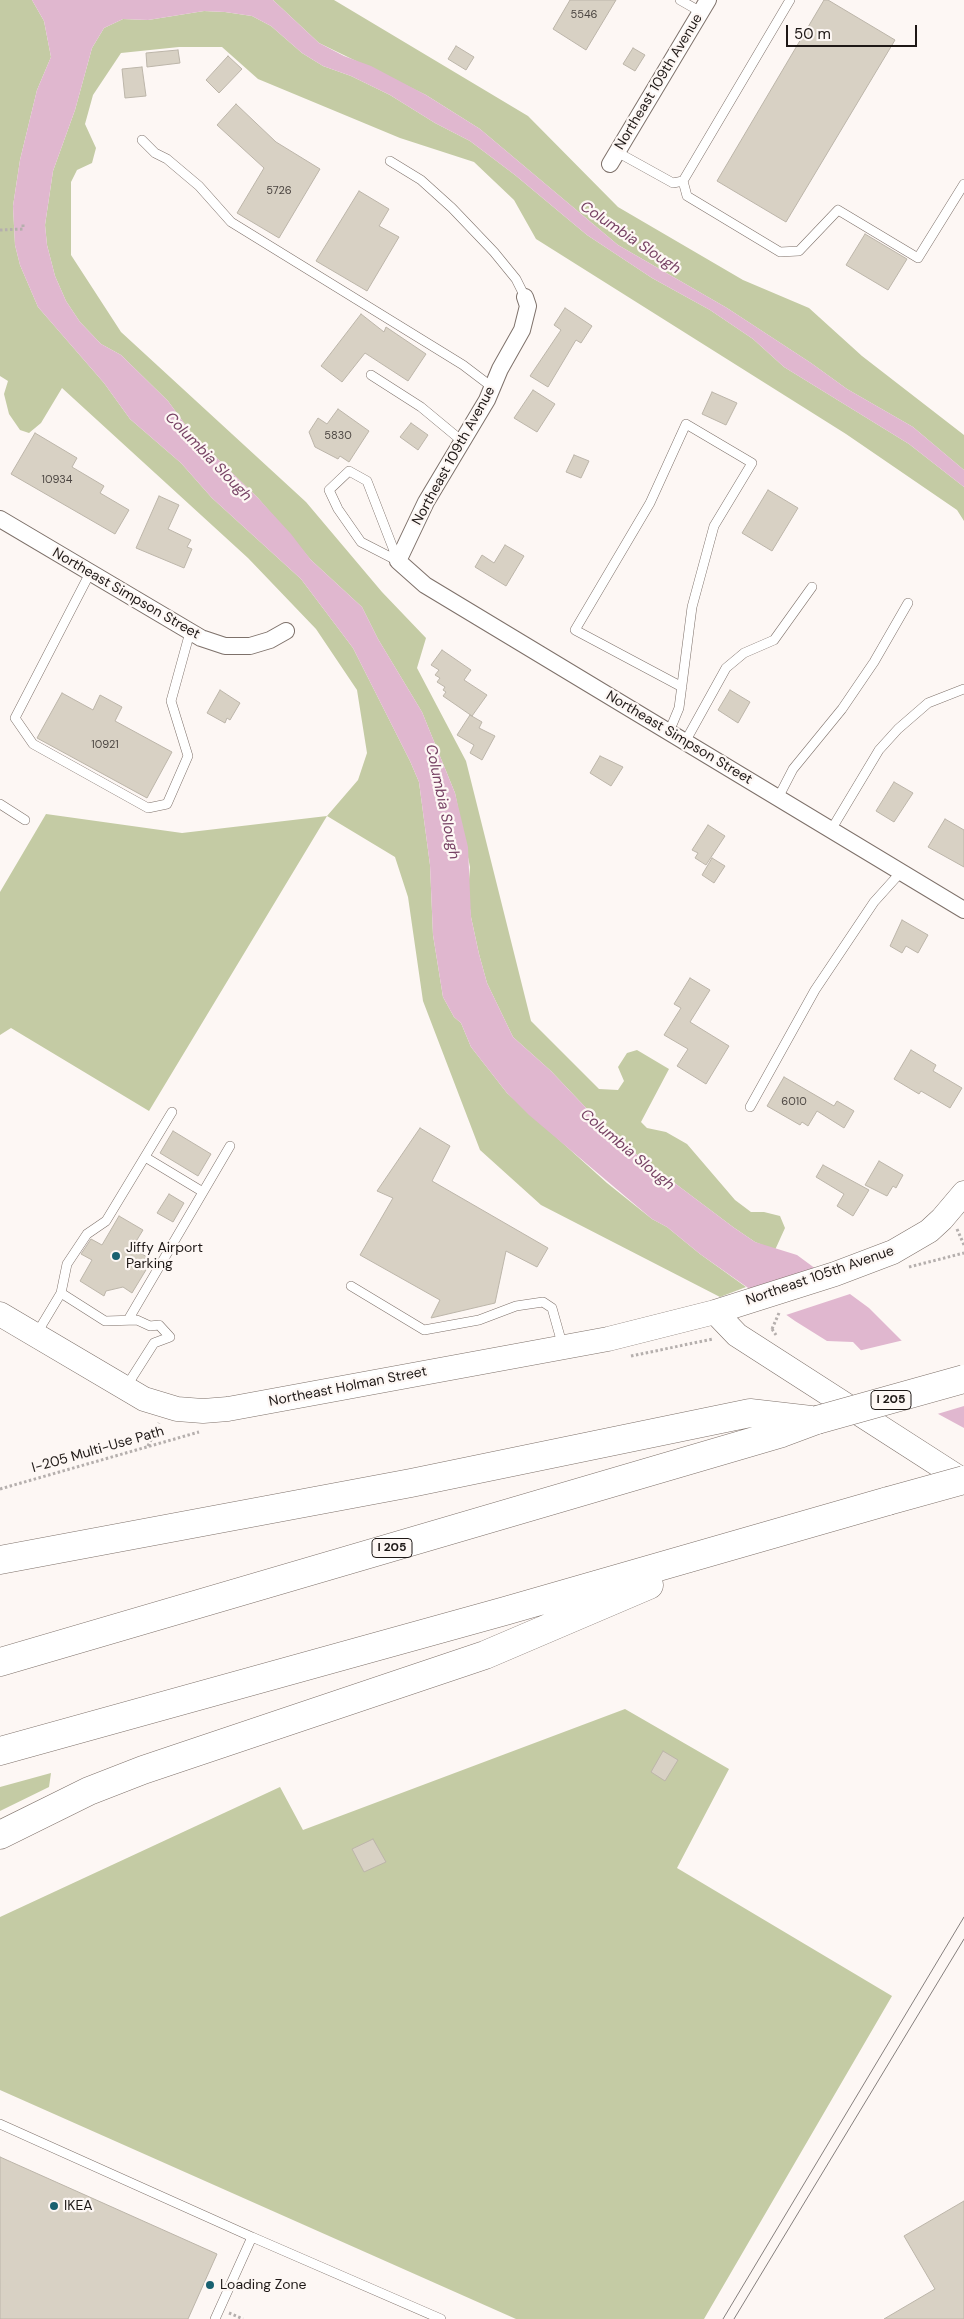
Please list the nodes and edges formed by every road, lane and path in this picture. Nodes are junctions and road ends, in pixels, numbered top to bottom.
1 (680, 0) edge
2 (790, 0) edge
3 (705, 6) edge
4 (142, 140) dead end
5 (614, 158) joint
6 (390, 161) dead end
7 (684, 181) junction
8 (964, 184) edge
9 (23, 223) dead end
10 (0, 230) edge
11 (525, 296) joint
12 (371, 375) dead end
13 (492, 387) junction
14 (462, 441) junction
15 (0, 519) edge
16 (398, 561) junction
17 (90, 573) junction
18 (812, 587) dead end
19 (908, 603) dead end
20 (286, 631) dead end
21 (190, 632) junction
22 (682, 687) junction
23 (964, 689) edge
24 (669, 732) junction
25 (685, 742) junction
26 (778, 798) junction
27 (0, 804) edge
28 (25, 820) dead end
29 (831, 830) junction
30 (901, 872) junction
31 (964, 910) edge
32 (750, 1107) dead end
33 (172, 1112) dead end
34 (230, 1146) dead end
35 (144, 1157) junction
36 (203, 1192) junction
37 (964, 1193) edge
38 (351, 1286) dead end
39 (61, 1294) junction
40 (715, 1312) junction
41 (779, 1313) dead end
42 (0, 1314) edge
43 (128, 1320) junction
44 (772, 1328) dead end
45 (36, 1336) junction
46 (563, 1347) junction
47 (964, 1379) edge
48 (125, 1389) junction
49 (165, 1406) junction
50 (817, 1420) junction
51 (201, 1432) dead end
52 (148, 1447) junction
53 (964, 1480) edge
54 (0, 1489) edge
55 (752, 1541) junction
56 (0, 1560) edge
57 (0, 1662) edge
58 (0, 1751) edge
59 (0, 1835) edge
60 (0, 2124) edge
61 (252, 2237) junction
62 (215, 2319) edge
63 (441, 2319) edge

1 - 3 lane
2 - 7 lane
3 - 5 street, Northeast 109th Avenue
4 - 13 lane
5 - 7 lane
6 - 11 lane
7 - 8 lane
9 - 10 path
11 - 13 street, Northeast 109th Avenue
12 - 14 lane
13 - 14 street, Northeast 109th Avenue
14 - 16 street, Northeast 109th Avenue
15 - 17 street, Northeast Simpson Street
16 - 16 lane
16 - 24 street, Northeast Simpson Street
17 - 21 street, Northeast Simpson Street
17 - 21 lane
18 - 25 lane
19 - 26 lane
20 - 21 street, Northeast Simpson Street
22 - 22 lane
22 - 24 lane
23 - 29 lane
24 - 25 street, Northeast Simpson Street
25 - 26 street, Northeast Simpson Street
26 - 29 street, Northeast Simpson Street
27 - 28 lane
29 - 30 street, Northeast Simpson Street
30 - 31 street, Northeast Simpson Street
30 - 32 lane
33 - 35 lane
34 - 36 lane
35 - 36 lane
35 - 39 lane
36 - 43 lane
37 - 40 street, Northeast 105th Avenue
38 - 46 lane
39 - 43 lane
39 - 45 lane
40 - 46 street, Northeast Holman Street
40 - 53 street
41 - 44 path
42 - 45 street, Northeast Holman Street
43 - 48 lane
45 - 48 street, Northeast Holman Street
46 - 49 street, Northeast Holman Street
47 - 50 highway, I 205, bridge
48 - 49 street, Northeast Holman Street
49 - 52 path
50 - 56 highway
50 - 57 highway, I 205
51 - 52 path, I-205 Multi-Use Path
52 - 54 path, I-205 Multi-Use Path
53 - 55 highway, bridge
55 - 58 highway
55 - 59 highway
60 - 61 lane
61 - 62 lane
61 - 63 lane

